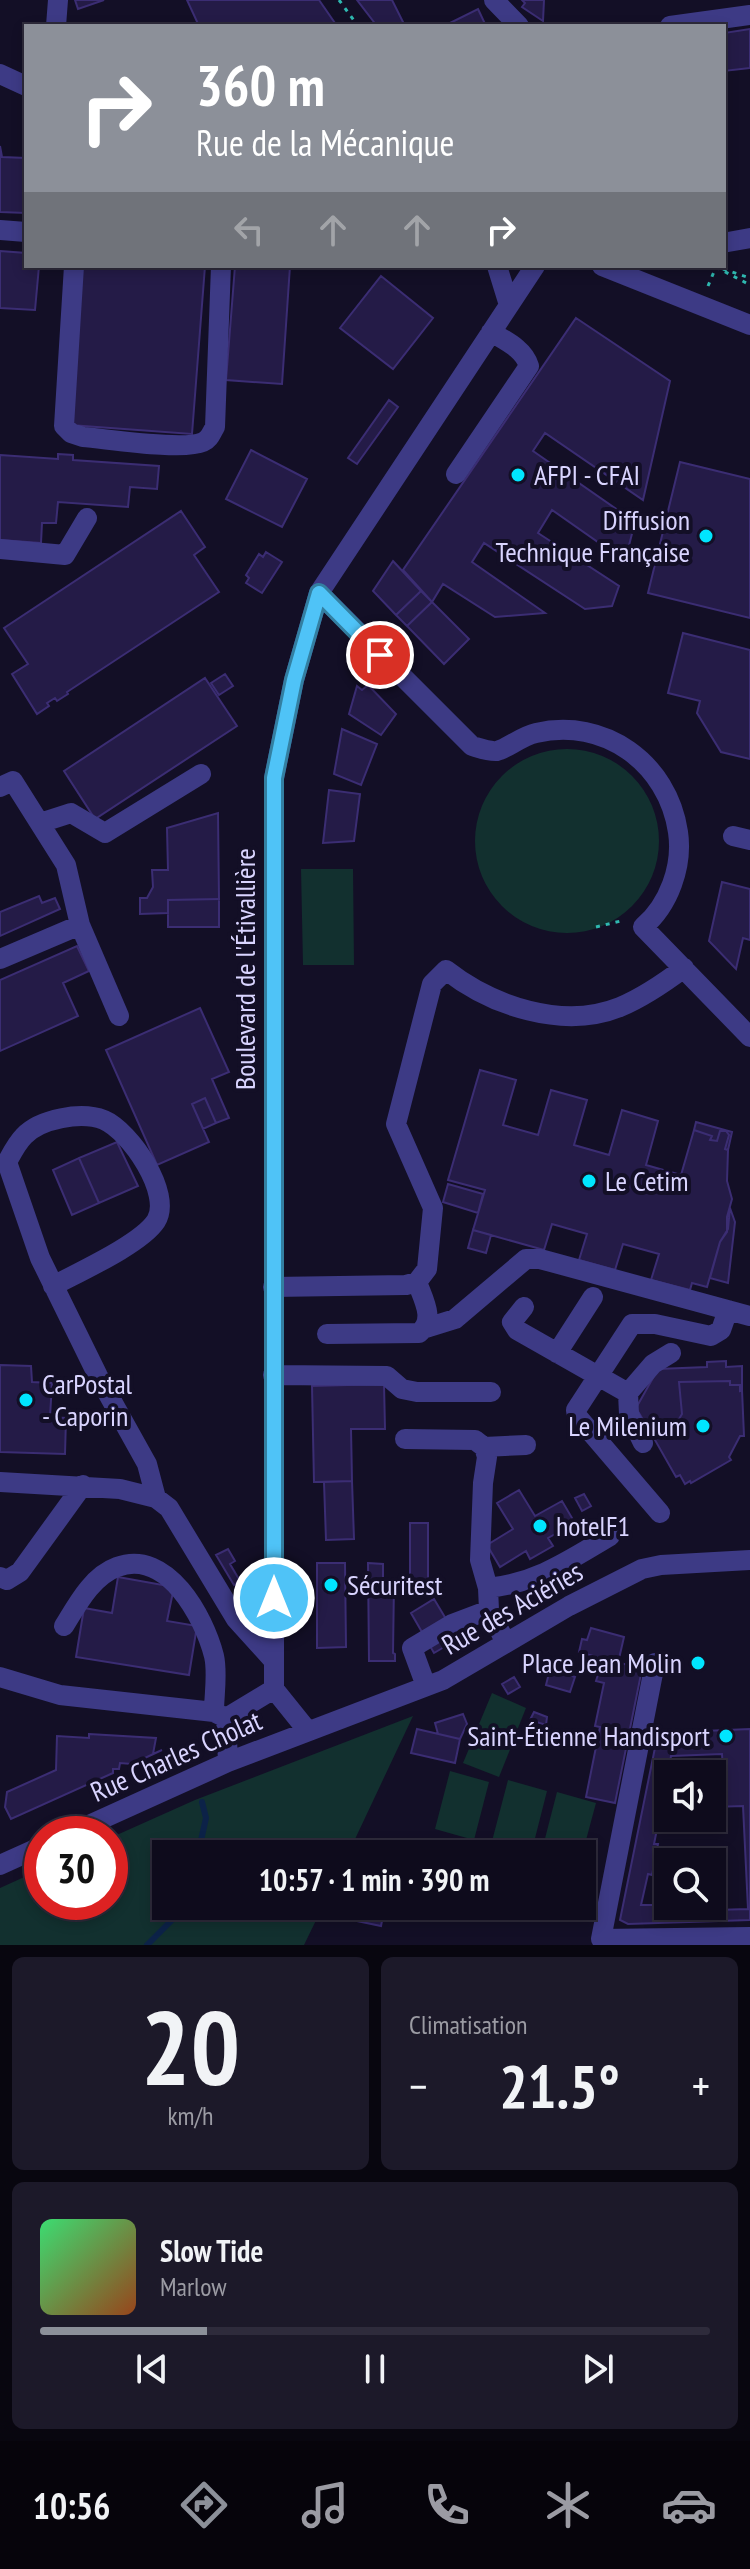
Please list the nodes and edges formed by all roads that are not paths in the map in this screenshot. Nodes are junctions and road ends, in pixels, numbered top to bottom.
1 (58, 0) edge
2 (494, 0) edge
3 (750, 15) edge
4 (56, 24) edge
5 (517, 24) edge
6 (685, 24) edge
7 (0, 74) edge
8 (24, 85) edge
9 (0, 230) edge
10 (24, 232) edge
11 (750, 238) edge
12 (728, 242) dead end
13 (74, 268) edge
14 (221, 268) edge
15 (498, 268) edge
16 (534, 268) edge
17 (607, 268) edge
18 (509, 305) junction
19 (750, 325) edge
20 (491, 332) junction
21 (456, 474) dead end
22 (87, 518) dead end
23 (0, 549) edge
24 (319, 593) junction
25 (201, 774) dead end
26 (0, 787) edge
27 (40, 823) junction
28 (80, 925) junction
29 (0, 959) edge
30 (684, 968) junction
31 (119, 1016) dead end
32 (750, 1037) edge
33 (417, 1282) junction
34 (53, 1286) junction
35 (273, 1287) junction
36 (593, 1297) dead end
37 (524, 1307) dead end
38 (728, 1310) junction
39 (750, 1316) edge
40 (426, 1328) junction
41 (327, 1334) dead end
42 (557, 1353) junction
43 (671, 1353) dead end
44 (273, 1375) junction
45 (597, 1377) junction
46 (491, 1392) dead end
47 (628, 1393) junction
48 (405, 1439) dead end
49 (643, 1443) dead end
50 (526, 1445) dead end
51 (484, 1447) junction
52 (0, 1482) edge
53 (83, 1485) junction
54 (156, 1498) junction
55 (660, 1513) dead end
56 (610, 1536) dead end
57 (750, 1560) edge
58 (0, 1577) edge
59 (488, 1588) junction
60 (489, 1610) junction
61 (64, 1626) dead end
62 (506, 1643) junction
63 (274, 1661) junction
64 (655, 1663) dead end
65 (0, 1677) edge
66 (426, 1686) junction
67 (274, 1689) junction
68 (220, 1715) junction
69 (307, 1730) junction
70 (228, 1762) junction
71 (109, 1816) edge
72 (24, 1854) edge
73 (0, 1865) edge
74 (750, 1937) edge

1 - 4 street
2 - 5 street
3 - 6 street
7 - 8 street
9 - 10 street
11 - 12 street
13 - 14 street
15 - 18 street
16 - 18 street, Boulevard de l'Étivallière
17 - 19 street
18 - 20 street, Boulevard de l'Étivallière
20 - 21 street
20 - 24 street, Boulevard de l'Étivallière
22 - 23 street
24 - 30 street
24 - 35 street, Boulevard de l'Étivallière
25 - 27 street
26 - 27 street
27 - 28 street
28 - 29 street
28 - 31 street
30 - 32 street
30 - 33 street
33 - 35 street
33 - 40 street
34 - 34 street
34 - 54 street
35 - 44 street, Boulevard de l'Étivallière
36 - 42 street
37 - 42 street
38 - 39 street
38 - 40 street
38 - 45 street
40 - 41 street
42 - 45 street
43 - 47 street
44 - 46 street
44 - 63 street, Boulevard de l'Étivallière
45 - 47 street
45 - 55 street
47 - 49 street
48 - 51 street
50 - 51 street
51 - 59 street
52 - 53 street
53 - 54 street
53 - 58 street
54 - 63 street
56 - 59 street
57 - 62 street, Rue des Aciéries
59 - 60 street
60 - 62 street
60 - 66 street
61 - 68 street
62 - 66 street, Rue des Aciéries
63 - 67 street, Boulevard de l'Étivallière
64 - 74 street
65 - 68 street
66 - 69 street, Rue des Aciéries
67 - 68 street
67 - 69 street
68 - 70 street
69 - 70 street, Rue Charles Cholat
70 - 71 street, Rue Charles Cholat
72 - 73 street

